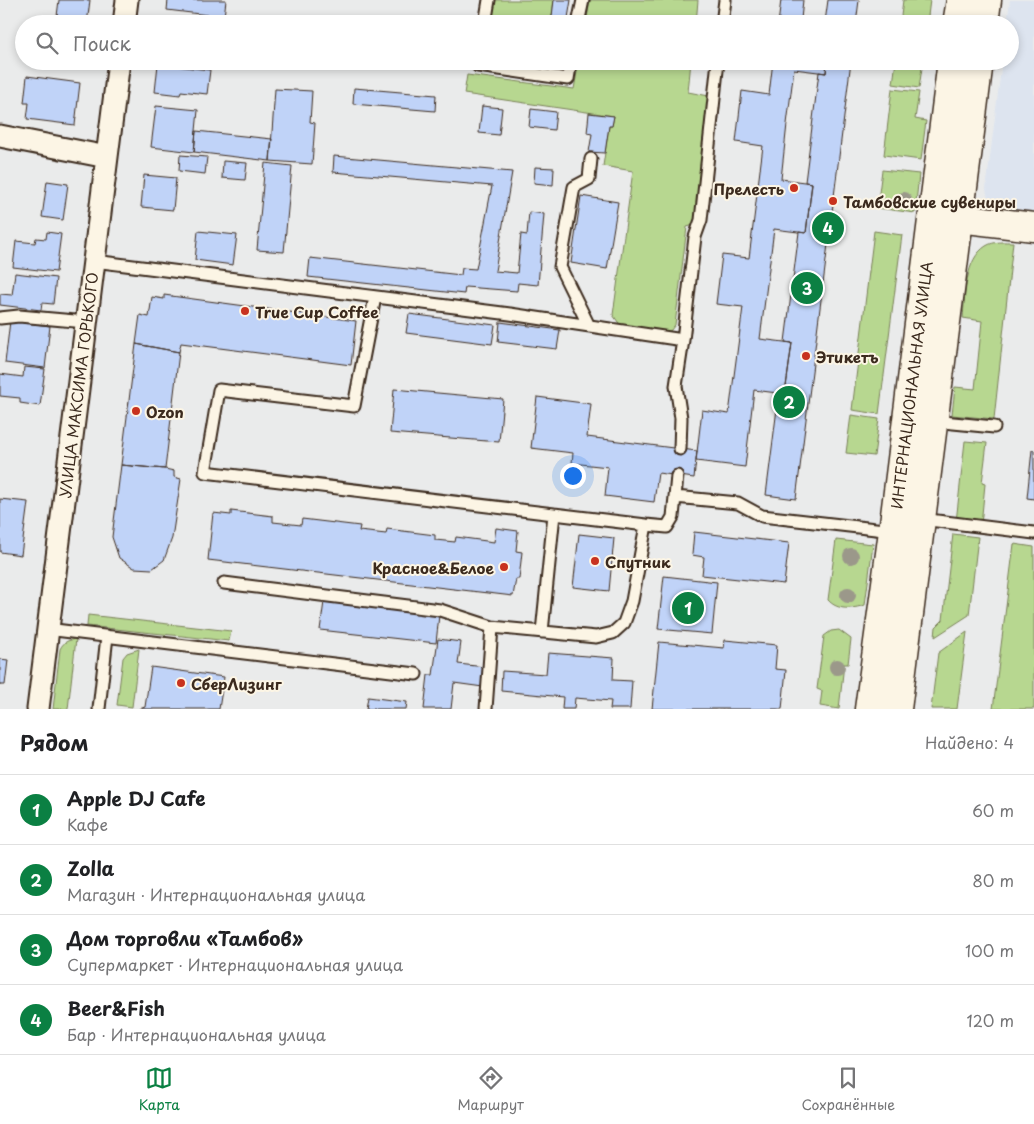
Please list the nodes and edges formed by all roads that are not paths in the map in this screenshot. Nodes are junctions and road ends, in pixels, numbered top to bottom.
1 (127, 0) edge
2 (489, 0) edge
3 (583, 0) edge
4 (725, 0) edge
5 (961, 0) edge
6 (987, 0) edge
7 (125, 15) edge
8 (486, 15) edge
9 (580, 15) edge
10 (723, 15) edge
11 (958, 15) edge
12 (985, 15) edge
13 (118, 70) edge
14 (506, 70) edge
15 (570, 70) edge
16 (717, 70) edge
17 (951, 70) edge
18 (978, 70) edge
19 (0, 136) edge
20 (107, 157) junction
21 (591, 159) dead end
22 (932, 215) junction
23 (959, 218) junction
24 (1034, 227) edge
25 (94, 261) junction
26 (375, 297) junction
27 (0, 318) edge
28 (86, 322) junction
29 (588, 326) junction
30 (683, 340) junction
31 (933, 421) junction
32 (994, 427) dead end
33 (680, 449) dead end
34 (677, 476) dead end
35 (674, 497) junction
36 (554, 514) junction
37 (920, 520) junction
38 (646, 525) junction
39 (893, 532) junction
40 (1034, 533) edge
41 (224, 583) dead end
42 (492, 627) junction
43 (47, 629) junction
44 (542, 632) junction
45 (108, 636) junction
46 (416, 674) dead end
47 (38, 709) edge
48 (99, 709) edge
49 (486, 709) edge
50 (869, 709) edge
51 (897, 709) edge

1 - 7 street
2 - 8 lane
3 - 9 lane
4 - 10 lane
5 - 11 main road
6 - 12 main road
13 - 20 street, УЛИЦА МАКСИМА ГОРЬКОГО
14 - 15 lane
16 - 30 lane
17 - 22 main road, ИНТЕРНАЦИОНАЛЬНАЯ УЛИЦА
18 - 23 main road, ИНТЕРНАЦИОНАЛЬНАЯ УЛИЦА
19 - 20 street
20 - 25 street, УЛИЦА МАКСИМА ГОРЬКОГО
21 - 29 lane
22 - 23 main road
22 - 39 main road, ИНТЕРНАЦИОНАЛЬНАЯ УЛИЦА
23 - 24 main road
23 - 31 main road, ИНТЕРНАЦИОНАЛЬНАЯ УЛИЦА
25 - 26 lane
25 - 28 street, УЛИЦА МАКСИМА ГОРЬКОГО
26 - 29 lane
26 - 36 lane
27 - 28 lane
28 - 43 street, УЛИЦА МАКСИМА ГОРЬКОГО
29 - 30 lane
30 - 33 lane
31 - 32 lane
31 - 37 main road, ИНТЕРНАЦИОНАЛЬНАЯ УЛИЦА
34 - 35 lane
35 - 38 lane
35 - 39 lane
36 - 38 lane
36 - 44 lane
37 - 40 lane
37 - 51 main road, ИНТЕРНАЦИОНАЛЬНАЯ УЛИЦА
38 - 44 lane
39 - 50 main road, ИНТЕРНАЦИОНАЛЬНАЯ УЛИЦА
41 - 42 lane
42 - 44 lane
42 - 49 lane
43 - 45 lane
43 - 47 street, УЛИЦА МАКСИМА ГОРЬКОГО
45 - 46 lane
45 - 48 lane

